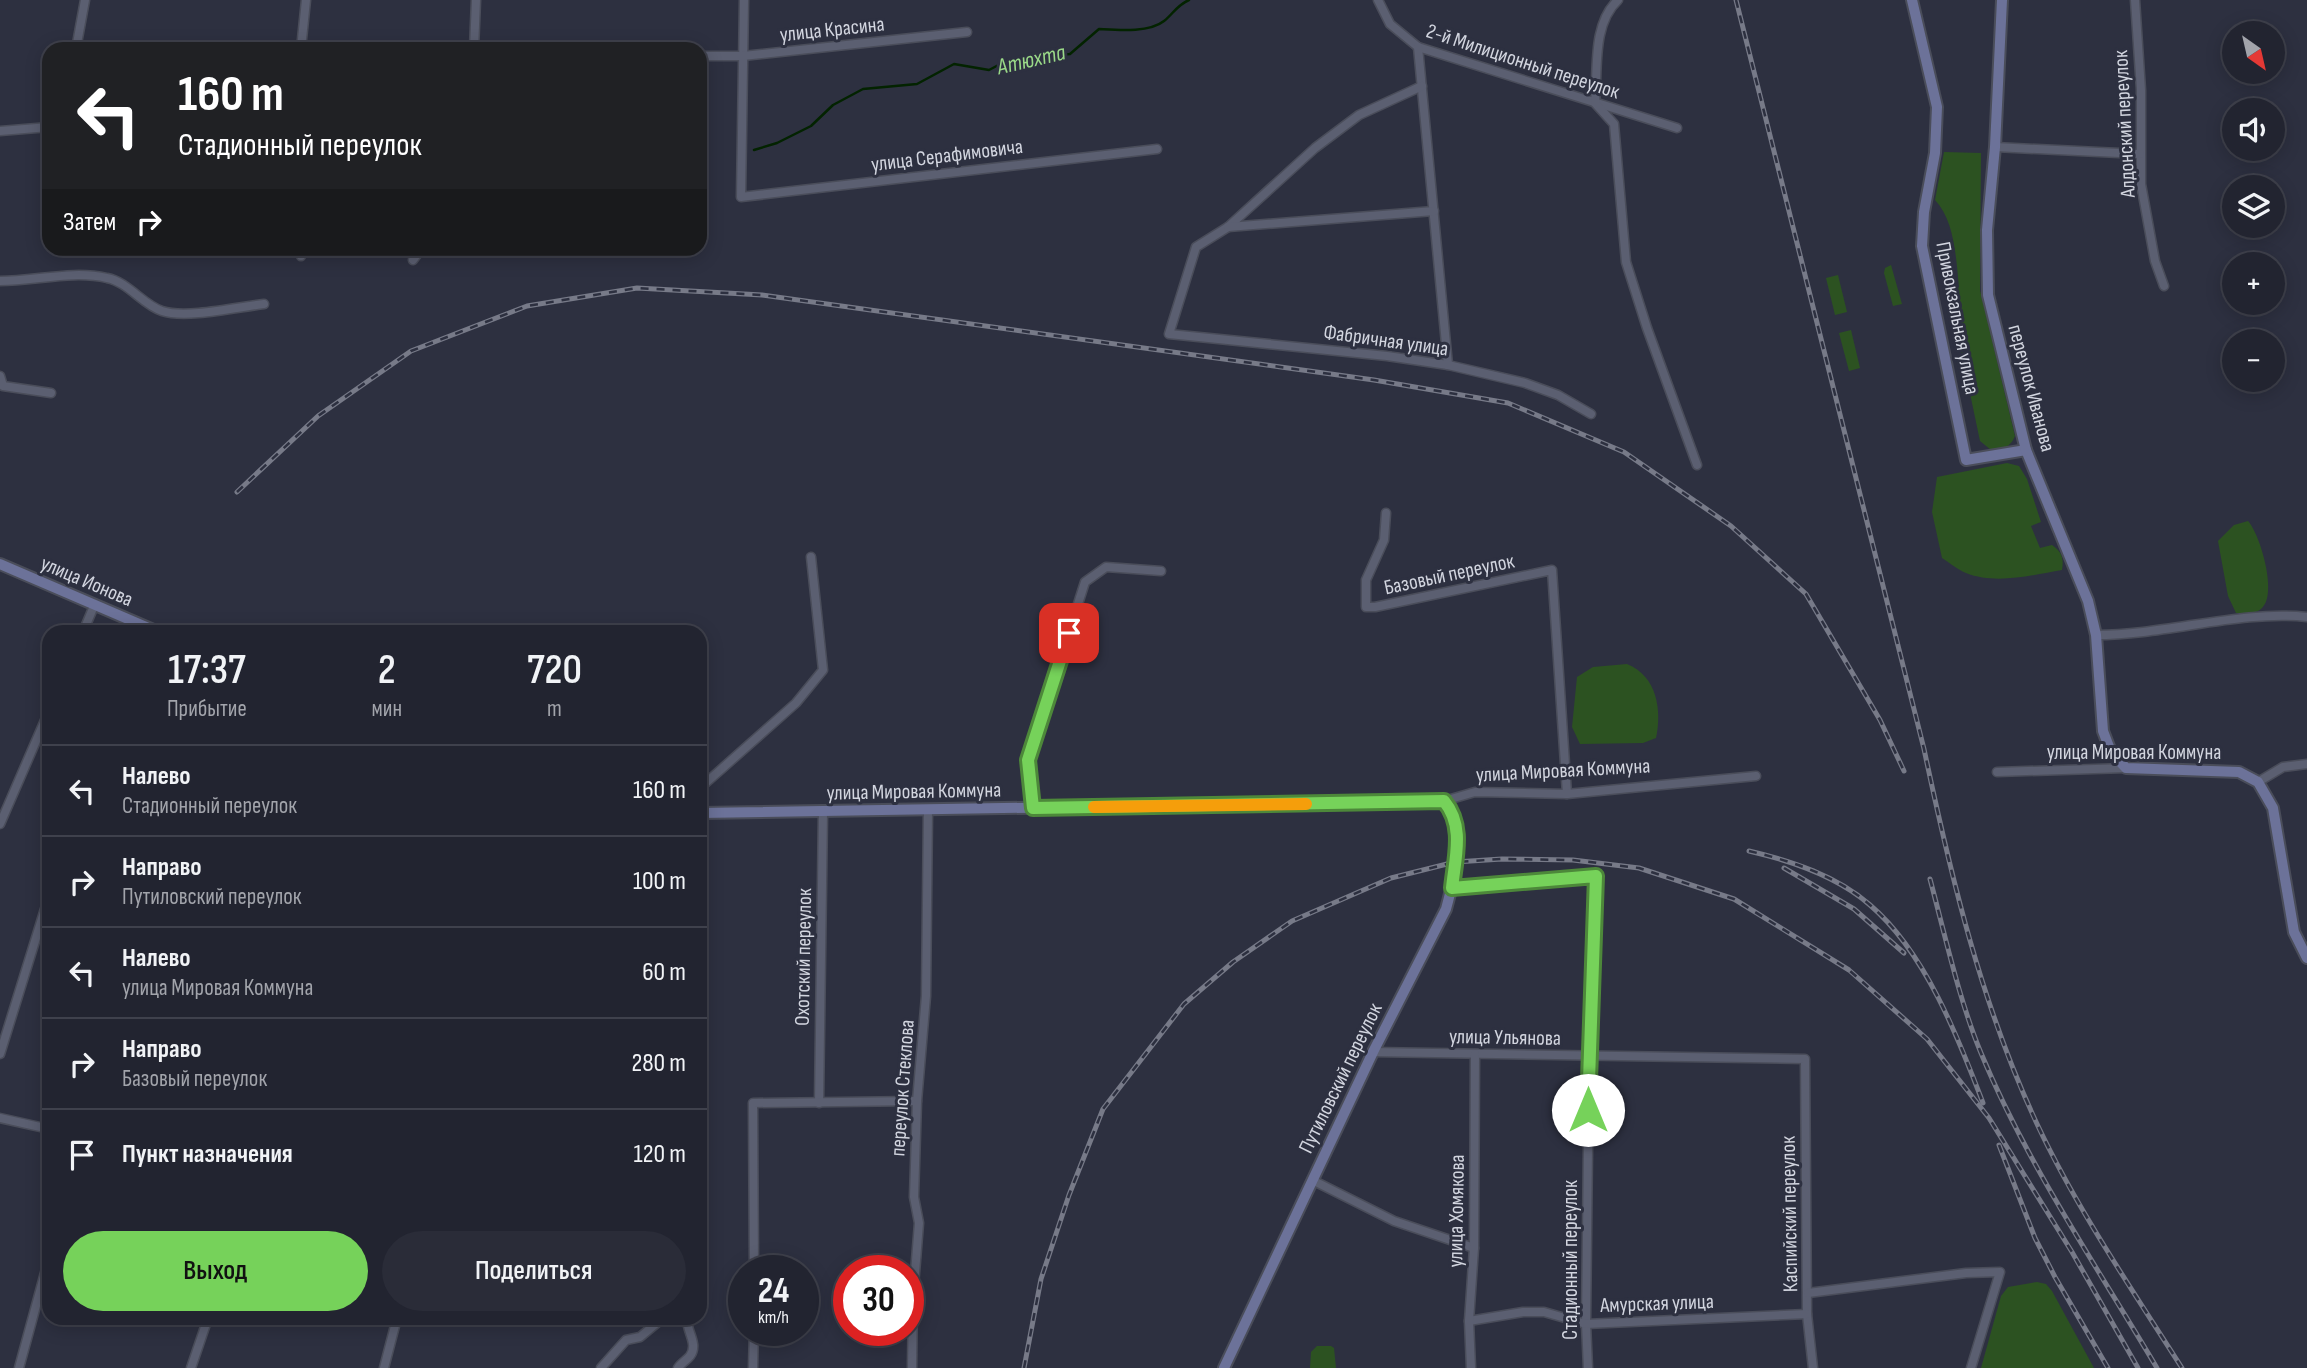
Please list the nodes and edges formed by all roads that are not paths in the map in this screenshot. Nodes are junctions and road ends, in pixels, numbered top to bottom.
1 (85, 0) edge
2 (306, 0) edge
3 (476, 0) edge
4 (744, 0) edge
5 (1378, 0) edge
6 (1618, 0) edge
7 (1912, 0) edge
8 (2002, 0) edge
9 (2135, 0) edge
10 (967, 32) dead end
11 (77, 42) edge
12 (302, 42) edge
13 (474, 42) edge
14 (1418, 47) junction
15 (707, 56) edge
16 (743, 56) junction
17 (1422, 86) junction
18 (1595, 103) junction
19 (42, 128) edge
20 (1677, 128) dead end
21 (0, 131) edge
22 (1995, 147) junction
23 (1157, 149) dead end
24 (2140, 153) junction
25 (1434, 211) junction
26 (1228, 228) junction
27 (416, 256) edge
28 (413, 260) dead end
29 (0, 281) edge
30 (2164, 286) dead end
31 (264, 304) dead end
32 (1448, 365) junction
33 (0, 376) edge
34 (51, 393) dead end
35 (1591, 414) dead end
36 (2026, 450) junction
37 (1697, 465) dead end
38 (1386, 513) dead end
39 (811, 557) dead end
40 (0, 564) edge
41 (1161, 571) dead end
42 (94, 606) junction
43 (2307, 617) edge
44 (86, 625) edge
45 (129, 625) edge
46 (2096, 635) junction
47 (42, 727) edge
48 (2307, 764) edge
49 (2126, 768) junction
50 (1997, 772) dead end
51 (1756, 776) dead end
52 (707, 782) edge
53 (2258, 782) junction
54 (1567, 794) junction
55 (1444, 801) junction
56 (1033, 808) junction
57 (928, 809) junction
58 (823, 811) junction
59 (707, 813) edge
60 (0, 824) edge
61 (1452, 888) junction
62 (42, 919) edge
63 (2307, 958) edge
64 (1373, 1052) junction
65 (0, 1054) edge
66 (1475, 1054) junction
67 (1589, 1057) junction
68 (1805, 1059) joint
69 (917, 1101) junction
70 (819, 1103) junction
71 (0, 1118) edge
72 (42, 1127) edge
73 (1312, 1180) junction
74 (1474, 1248) junction
75 (754, 1255) edge
76 (42, 1284) edge
77 (1808, 1293) junction
78 (1807, 1314) junction
79 (1469, 1321) junction
80 (1586, 1324) junction
81 (206, 1325) edge
82 (395, 1325) edge
83 (655, 1325) edge
84 (686, 1325) edge
85 (754, 1346) edge
86 (679, 1366) edge
87 (19, 1368) edge
88 (191, 1368) edge
89 (384, 1368) edge
90 (601, 1368) edge
91 (753, 1368) edge
92 (912, 1368) edge
93 (1224, 1368) edge
94 (1471, 1368) edge
95 (1588, 1368) edge
96 (1813, 1368) edge
97 (1971, 1368) edge

1 - 11 street
2 - 12 street
3 - 13 street
4 - 16 street
5 - 14 street, 2-й Милиционный переулок
6 - 18 street
7 - 36 main road, Привокзальная улица
8 - 22 main road, переулок Иванова
9 - 24 street, Алдонский переулок
10 - 16 street, улица Красина
14 - 17 street
14 - 18 street, 2-й Милиционный переулок
15 - 16 street, улица Красина
16 - 23 street, улица Серафимовича
17 - 25 street
17 - 26 street
18 - 20 street, 2-й Милиционный переулок
18 - 37 street
19 - 21 street
22 - 24 street
22 - 36 main road, переулок Иванова
24 - 30 street, Алдонский переулок
25 - 26 street
25 - 32 street
26 - 32 street, Фабричная улица
27 - 28 street
29 - 31 street
32 - 35 street, Фабричная улица
33 - 34 street
36 - 46 main road, переулок Иванова
38 - 54 street, Базовый переулок
39 - 52 street
40 - 42 main road, улица Ионова
41 - 56 street
42 - 44 street
42 - 45 main road, улица Ионова
43 - 46 street
46 - 49 main road, переулок Иванова
47 - 60 street
48 - 53 street
49 - 50 street, улица Мировая Коммуна
49 - 53 main road, улица Мировая Коммуна
51 - 54 street, улица Мировая Коммуна
53 - 63 main road
54 - 55 street, улица Мировая Коммуна
55 - 56 main road, улица Мировая Коммуна
55 - 61 main road, Путиловский переулок
56 - 57 main road, улица Мировая Коммуна
57 - 58 main road, улица Мировая Коммуна
57 - 69 street, переулок Стеклова
58 - 59 main road, улица Мировая Коммуна
58 - 70 street, Охотский переулок
61 - 64 main road, Путиловский переулок
61 - 67 street, Стадионный переулок
62 - 65 street
64 - 66 street, улица Ульянова
64 - 73 main road, Путиловский переулок
66 - 67 street, улица Ульянова
66 - 74 street, улица Хомякова
67 - 68 street, улица Ульянова
67 - 80 street, Стадионный переулок
68 - 77 street, Каспийский переулок
69 - 70 street
69 - 92 street, переулок Стеклова
70 - 75 street
71 - 72 street
73 - 74 street
73 - 93 main road, Путиловский переулок
74 - 79 street, улица Хомякова
76 - 87 street
77 - 78 street, Каспийский переулок
77 - 97 street
78 - 80 street, Амурская улица
78 - 96 street, Каспийский переулок
79 - 80 street, Амурская улица
79 - 94 street, улица Хомякова
80 - 95 street, Стадионный переулок
81 - 88 street
82 - 89 street
83 - 90 street
84 - 86 street
85 - 91 street

